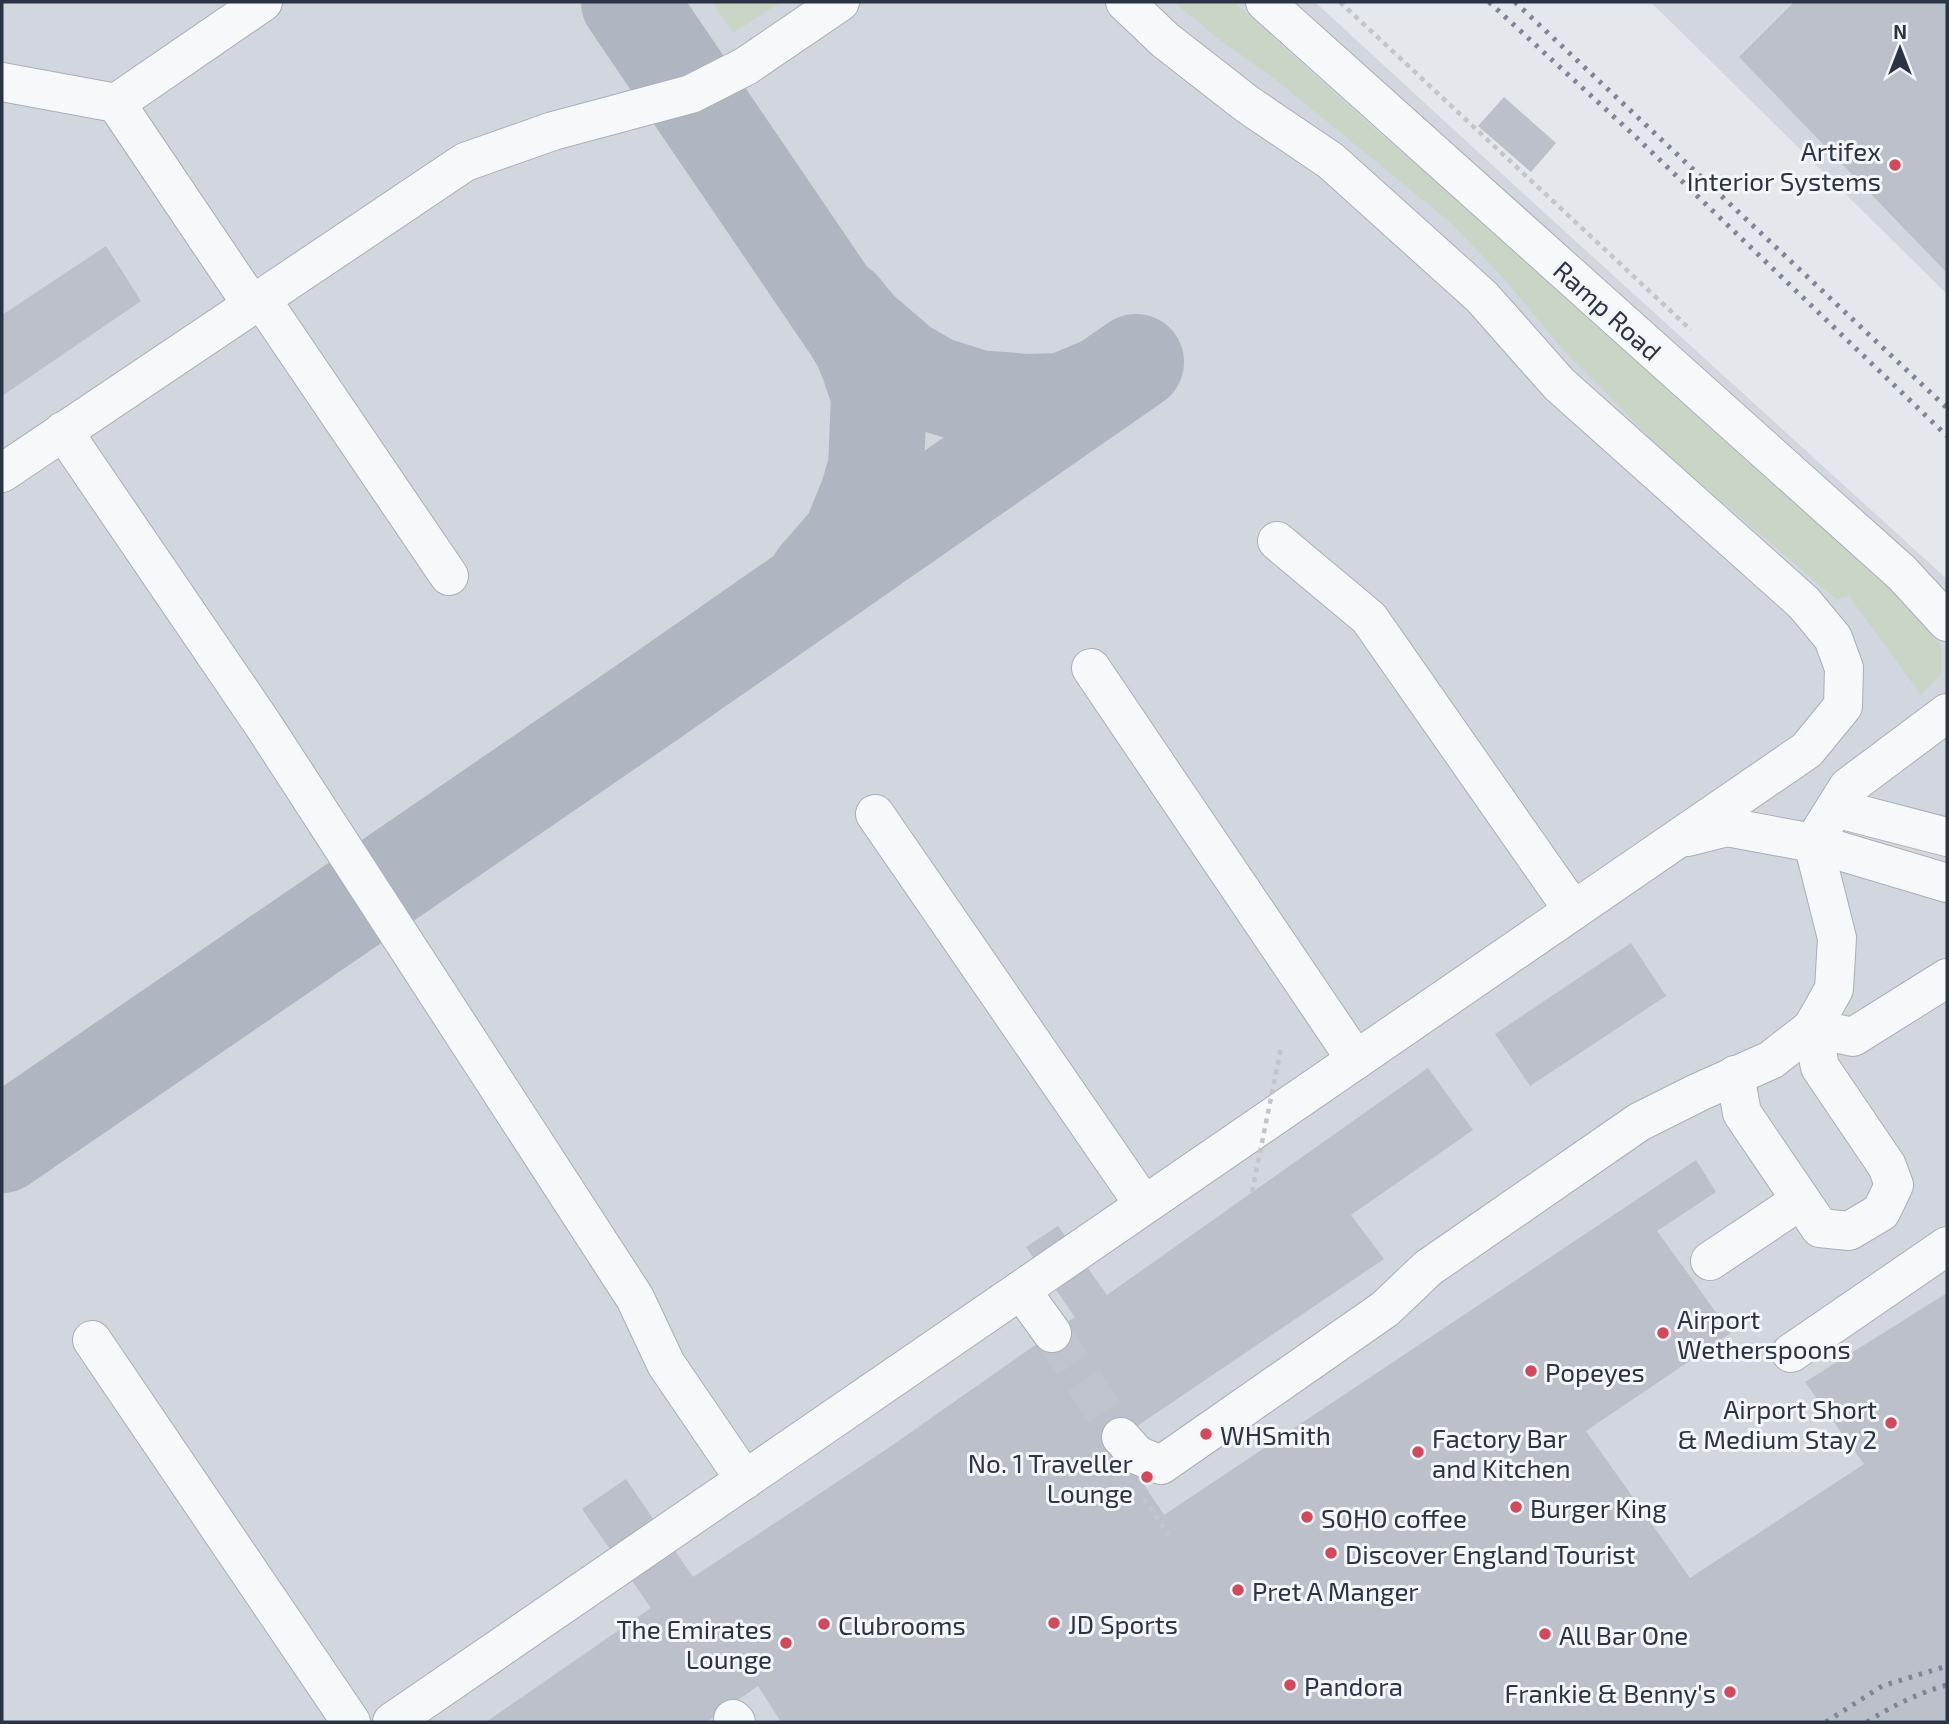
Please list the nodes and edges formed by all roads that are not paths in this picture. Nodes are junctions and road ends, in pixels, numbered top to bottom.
1 (263, 2) edge
2 (840, 2) edge
3 (1125, 2) edge
4 (1265, 2) edge
5 (2, 82) edge
6 (116, 103) junction
7 (256, 302) junction
8 (63, 431) junction
9 (2, 473) edge
10 (1277, 541) dead end
11 (449, 576) dead end
12 (1947, 622) edge
13 (1091, 668) dead end
14 (1943, 724) edge
15 (1835, 808) junction
16 (875, 814) dead end
17 (1947, 837) edge
18 (1678, 839) junction
19 (1813, 843) junction
20 (1947, 883) edge
21 (1573, 910) junction
22 (1947, 978) edge
23 (1812, 1028) junction
24 (1356, 1059) junction
25 (1735, 1076) junction
26 (1801, 1200) junction
27 (1144, 1206) junction
28 (1947, 1246) edge
29 (1710, 1261) dead end
30 (1021, 1290) junction
31 (1052, 1333) tunnel mouth
32 (92, 1340) dead end
33 (1791, 1353) dead end
34 (1121, 1437) tunnel mouth
35 (745, 1480) junction
36 (351, 1722) edge
37 (392, 1722) edge

1 - 6 lane
2 - 7 lane
3 - 18 lane
4 - 12 lane, Ramp Road
5 - 6 lane
6 - 7 lane
7 - 8 lane
7 - 11 lane
8 - 9 lane
8 - 35 lane
10 - 21 lane
13 - 24 lane
14 - 15 lane
15 - 17 lane
15 - 19 lane
16 - 27 lane
18 - 19 lane
18 - 21 lane
19 - 20 lane
19 - 23 lane
21 - 24 lane
22 - 23 lane
23 - 25 lane
23 - 26 lane
24 - 27 lane
25 - 26 lane
25 - 34 lane
26 - 29 lane
27 - 30 lane
28 - 33 lane
30 - 31 lane
30 - 35 lane
32 - 36 lane
35 - 37 lane

